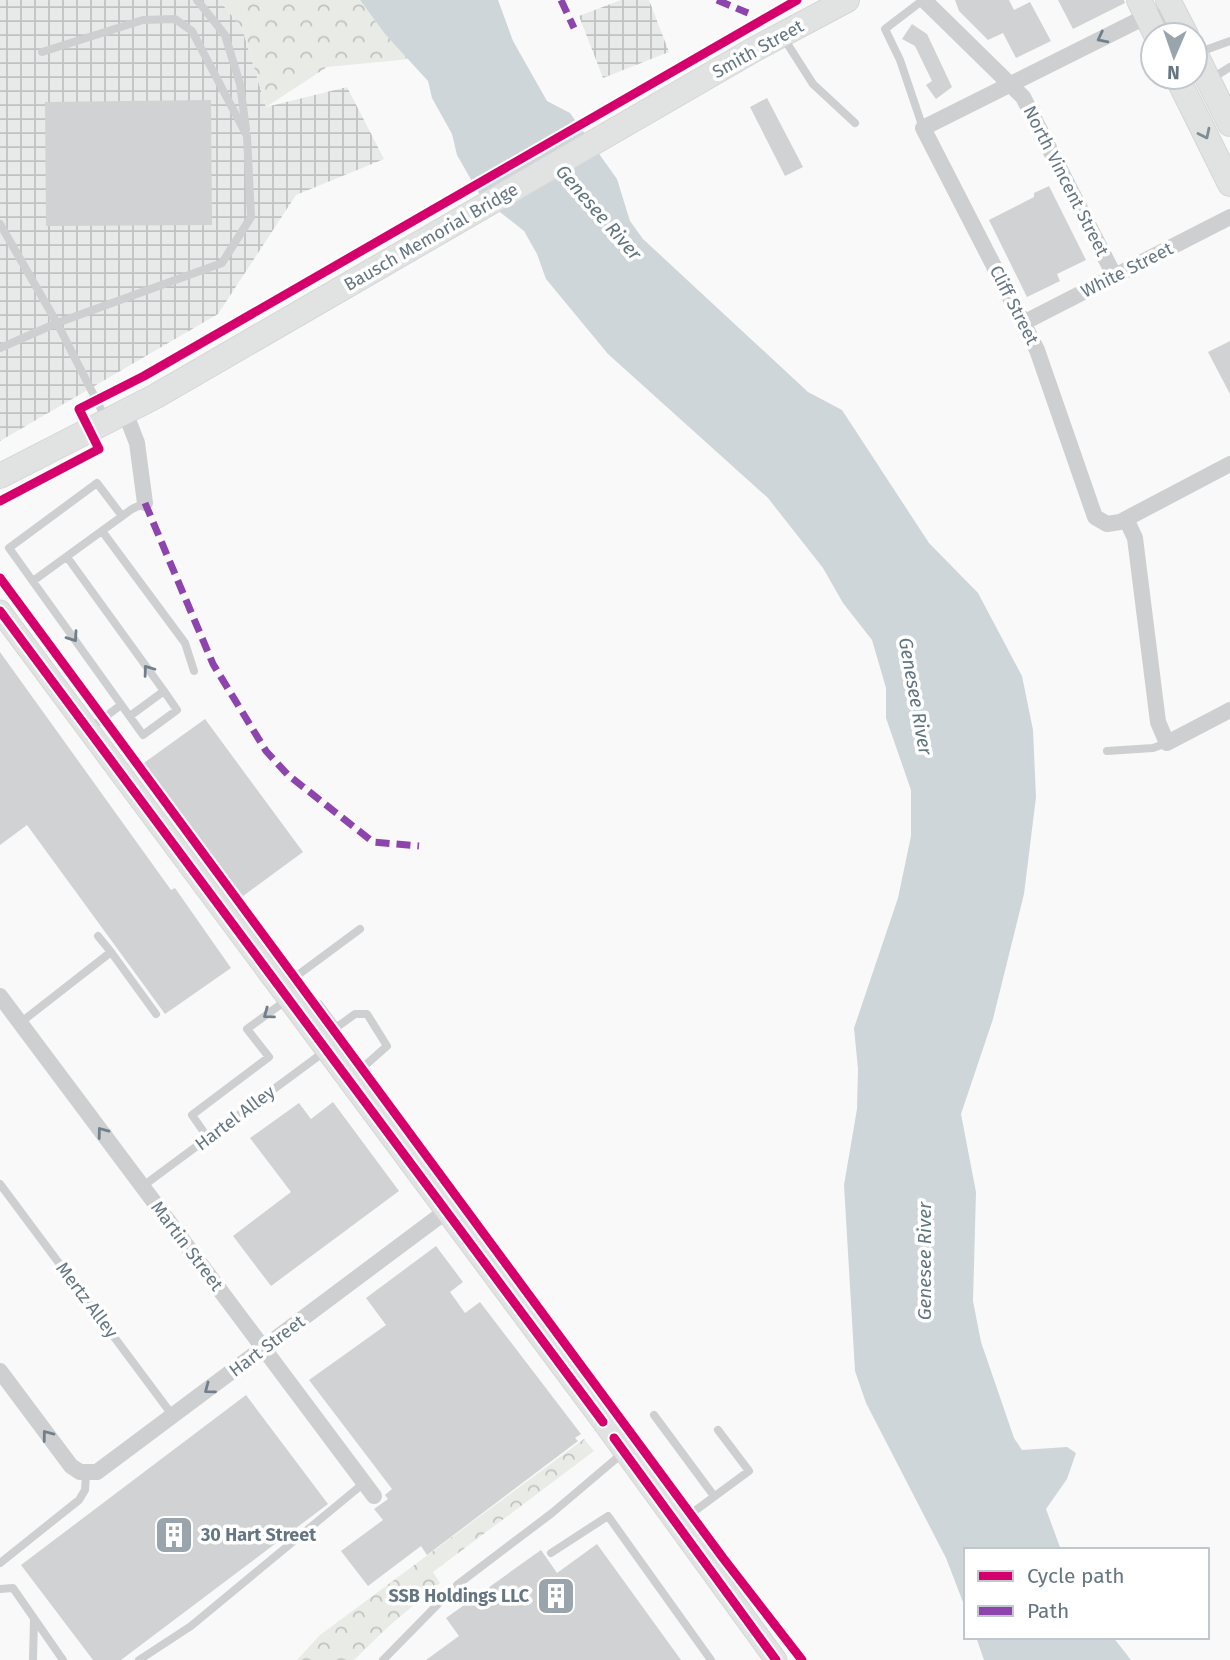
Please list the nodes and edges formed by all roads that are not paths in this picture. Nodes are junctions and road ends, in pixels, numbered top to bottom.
1 (197, 0) edge
2 (847, 0) edge
3 (924, 0) edge
4 (1168, 0) edge
5 (1147, 17) edge
6 (1169, 21) edge
7 (1179, 21) edge
8 (781, 35) junction
9 (1230, 41) edge
10 (1209, 42) edge
11 (42, 52) dead end
12 (1230, 67) edge
13 (706, 78) joint
14 (1209, 81) joint
15 (1012, 83) junction
16 (1184, 91) edge
17 (855, 123) dead end
18 (1230, 124) edge
19 (923, 128) junction
20 (247, 136) junction
21 (1230, 184) edge
22 (1230, 217) edge
23 (0, 224) edge
24 (1115, 276) junction
25 (57, 323) junction
26 (1023, 323) junction
27 (0, 348) edge
28 (116, 417) junction
29 (1230, 464) edge
30 (0, 476) edge
31 (145, 503) joint
32 (122, 516) junction
33 (1126, 519) junction
34 (102, 531) junction
35 (67, 557) junction
36 (33, 581) junction
37 (3, 620) edge
38 (194, 671) dead end
39 (164, 691) junction
40 (121, 705) junction
41 (1230, 710) edge
42 (130, 716) junction
43 (87, 730) junction
44 (1167, 743) junction
45 (1107, 751) dead end
46 (360, 929) dead end
47 (98, 936) dead end
48 (111, 952) junction
49 (284, 994) junction
50 (0, 996) edge
51 (319, 1004) dead end
52 (156, 1014) dead end
53 (20, 1023) junction
54 (327, 1039) junction
55 (348, 1080) junction
56 (208, 1138) junction
57 (0, 1184) edge
58 (143, 1186) junction
59 (445, 1212) junction
60 (264, 1348) junction
61 (0, 1371) edge
62 (7, 1394) edge
63 (654, 1415) dead end
64 (173, 1416) junction
65 (718, 1430) dead end
66 (614, 1437) junction
67 (86, 1473) junction
68 (369, 1490) joint
69 (714, 1496) junction
70 (677, 1524) junction
71 (551, 1553) dead end
72 (0, 1563) edge
73 (457, 1585) dead end
74 (0, 1589) edge
75 (442, 1600) dead end
76 (34, 1619) junction
77 (770, 1658) edge
78 (33, 1660) edge
79 (63, 1660) edge
80 (139, 1660) edge
81 (383, 1660) edge
82 (711, 1660) edge

1 - 20 lane
2 - 8 main road, Smith Street
3 - 15 street, North Vincent Street
3 - 19 lane
4 - 7 main road
5 - 6 street
5 -> 15 street
8 - 13 main road, Smith Street
8 - 17 lane
9 - 10 lane
11 - 20 lane
12 - 14 lane
13 - 28 main road, Bausch Memorial Bridge
14 - 18 main road
15 - 19 street
15 - 24 street, North Vincent Street
16 -> 21 main road
19 - 26 street, Cliff Street
20 - 25 lane
22 - 24 street, White Street
23 - 25 lane
24 - 26 street, White Street
25 - 27 lane
25 - 28 lane
26 - 33 street, Cliff Street
28 - 30 main road, Bausch Memorial Bridge
28 - 31 street
29 - 33 street
31 - 32 lane
32 - 34 lane
32 - 36 lane
33 - 44 street
34 - 35 lane
34 - 38 lane
35 - 36 lane
39 -> 35 lane
36 -> 40 lane
37 - 43 main road
39 - 42 lane
39 - 42 lane
40 - 42 lane
40 - 43 lane
41 - 44 street
43 - 49 main road
44 - 45 lane
46 - 49 lane
47 - 48 lane
48 - 52 lane
48 - 53 lane
49 - 54 main road
49 -> 56 lane
50 - 53 street, Martin Street
51 - 54 lane
58 -> 53 street, Martin Street
54 - 55 main road
54 - 55 lane, Hartel Alley
54 - 56 lane, Hartel Alley
55 - 59 main road
56 - 58 lane, Hartel Alley
57 - 64 lane, Mertz Alley
58 - 60 street, Martin Street
59 - 60 street, Hart Street
59 - 66 main road
60 -> 64 street, Hart Street
60 - 68 street, Martin Street
61 - 62 street
67 -> 62 street
63 - 69 lane
64 - 67 street, Hart Street
65 - 69 lane
66 - 70 main road
66 - 73 lane
67 - 72 lane
68 - 80 lane
69 - 70 lane
70 - 77 main road
71 - 82 lane
74 - 76 lane
75 - 81 lane
76 - 78 lane
76 - 79 lane

